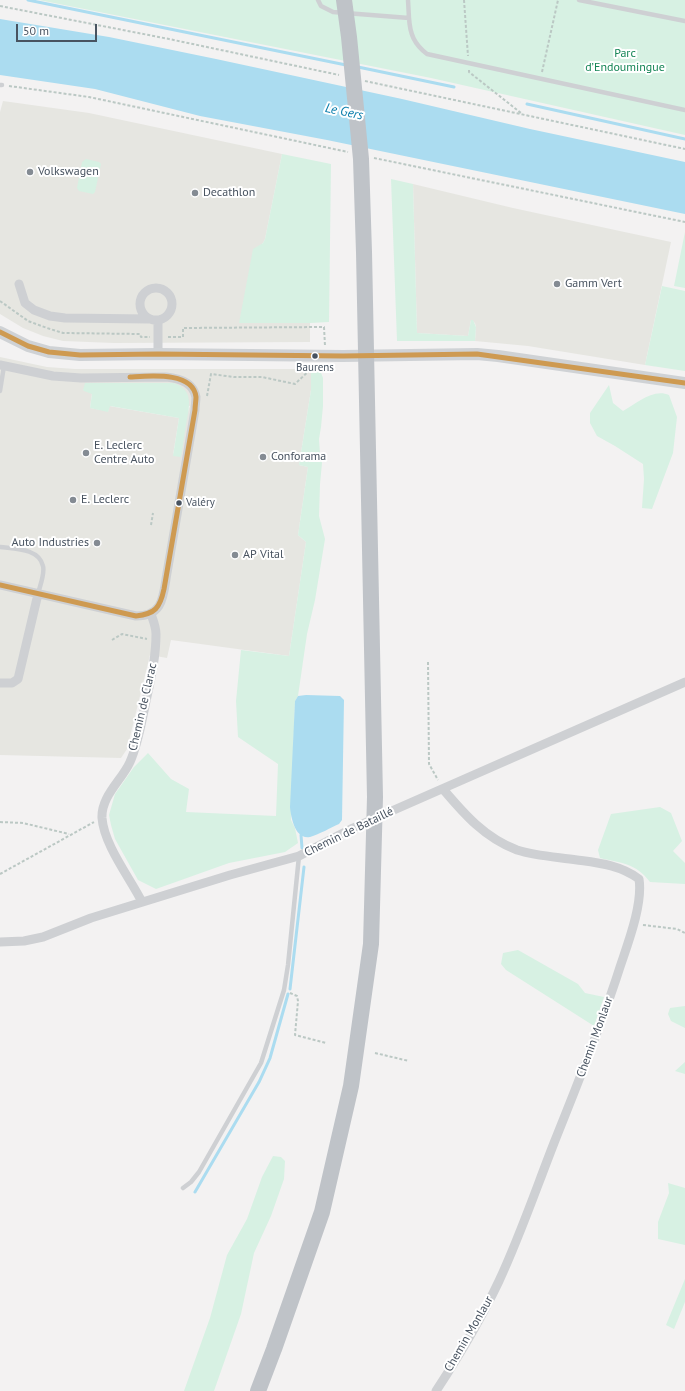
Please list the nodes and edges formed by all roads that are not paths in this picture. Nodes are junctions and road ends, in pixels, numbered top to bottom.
1 (318, 0) edge
2 (344, 0) edge
3 (408, 0) edge
4 (579, 0) edge
5 (409, 18) junction
6 (685, 21) edge
7 (685, 110) edge
8 (19, 284) dead end
9 (0, 332) edge
10 (158, 354) junction
11 (2, 365) edge
12 (685, 383) edge
13 (0, 385) edge
14 (0, 391) edge
15 (0, 547) edge
16 (0, 584) edge
17 (38, 594) junction
18 (151, 614) junction
19 (685, 682) edge
20 (0, 683) edge
21 (443, 789) junction
22 (299, 856) junction
23 (142, 902) junction
24 (0, 942) edge
25 (183, 1188) dead end
26 (258, 1391) edge
27 (436, 1391) edge

1 - 5 lane
2 - 26 highway
3 - 5 lane
4 - 6 lane
5 - 7 lane
8 - 10 street
9 - 10 street
10 - 12 street
11 - 13 lane
11 - 18 street
13 - 14 lane
15 - 17 lane
16 - 17 street
17 - 18 street
17 - 20 street
18 - 23 street, Chemin de Clarac
19 - 21 street, Chemin de Bataillé
21 - 22 street, Chemin de Bataillé
21 - 27 street, Chemin Monlaur
22 - 23 street, Chemin de Bataillé
22 - 25 lane
23 - 24 street, Chemin de Bataillé

